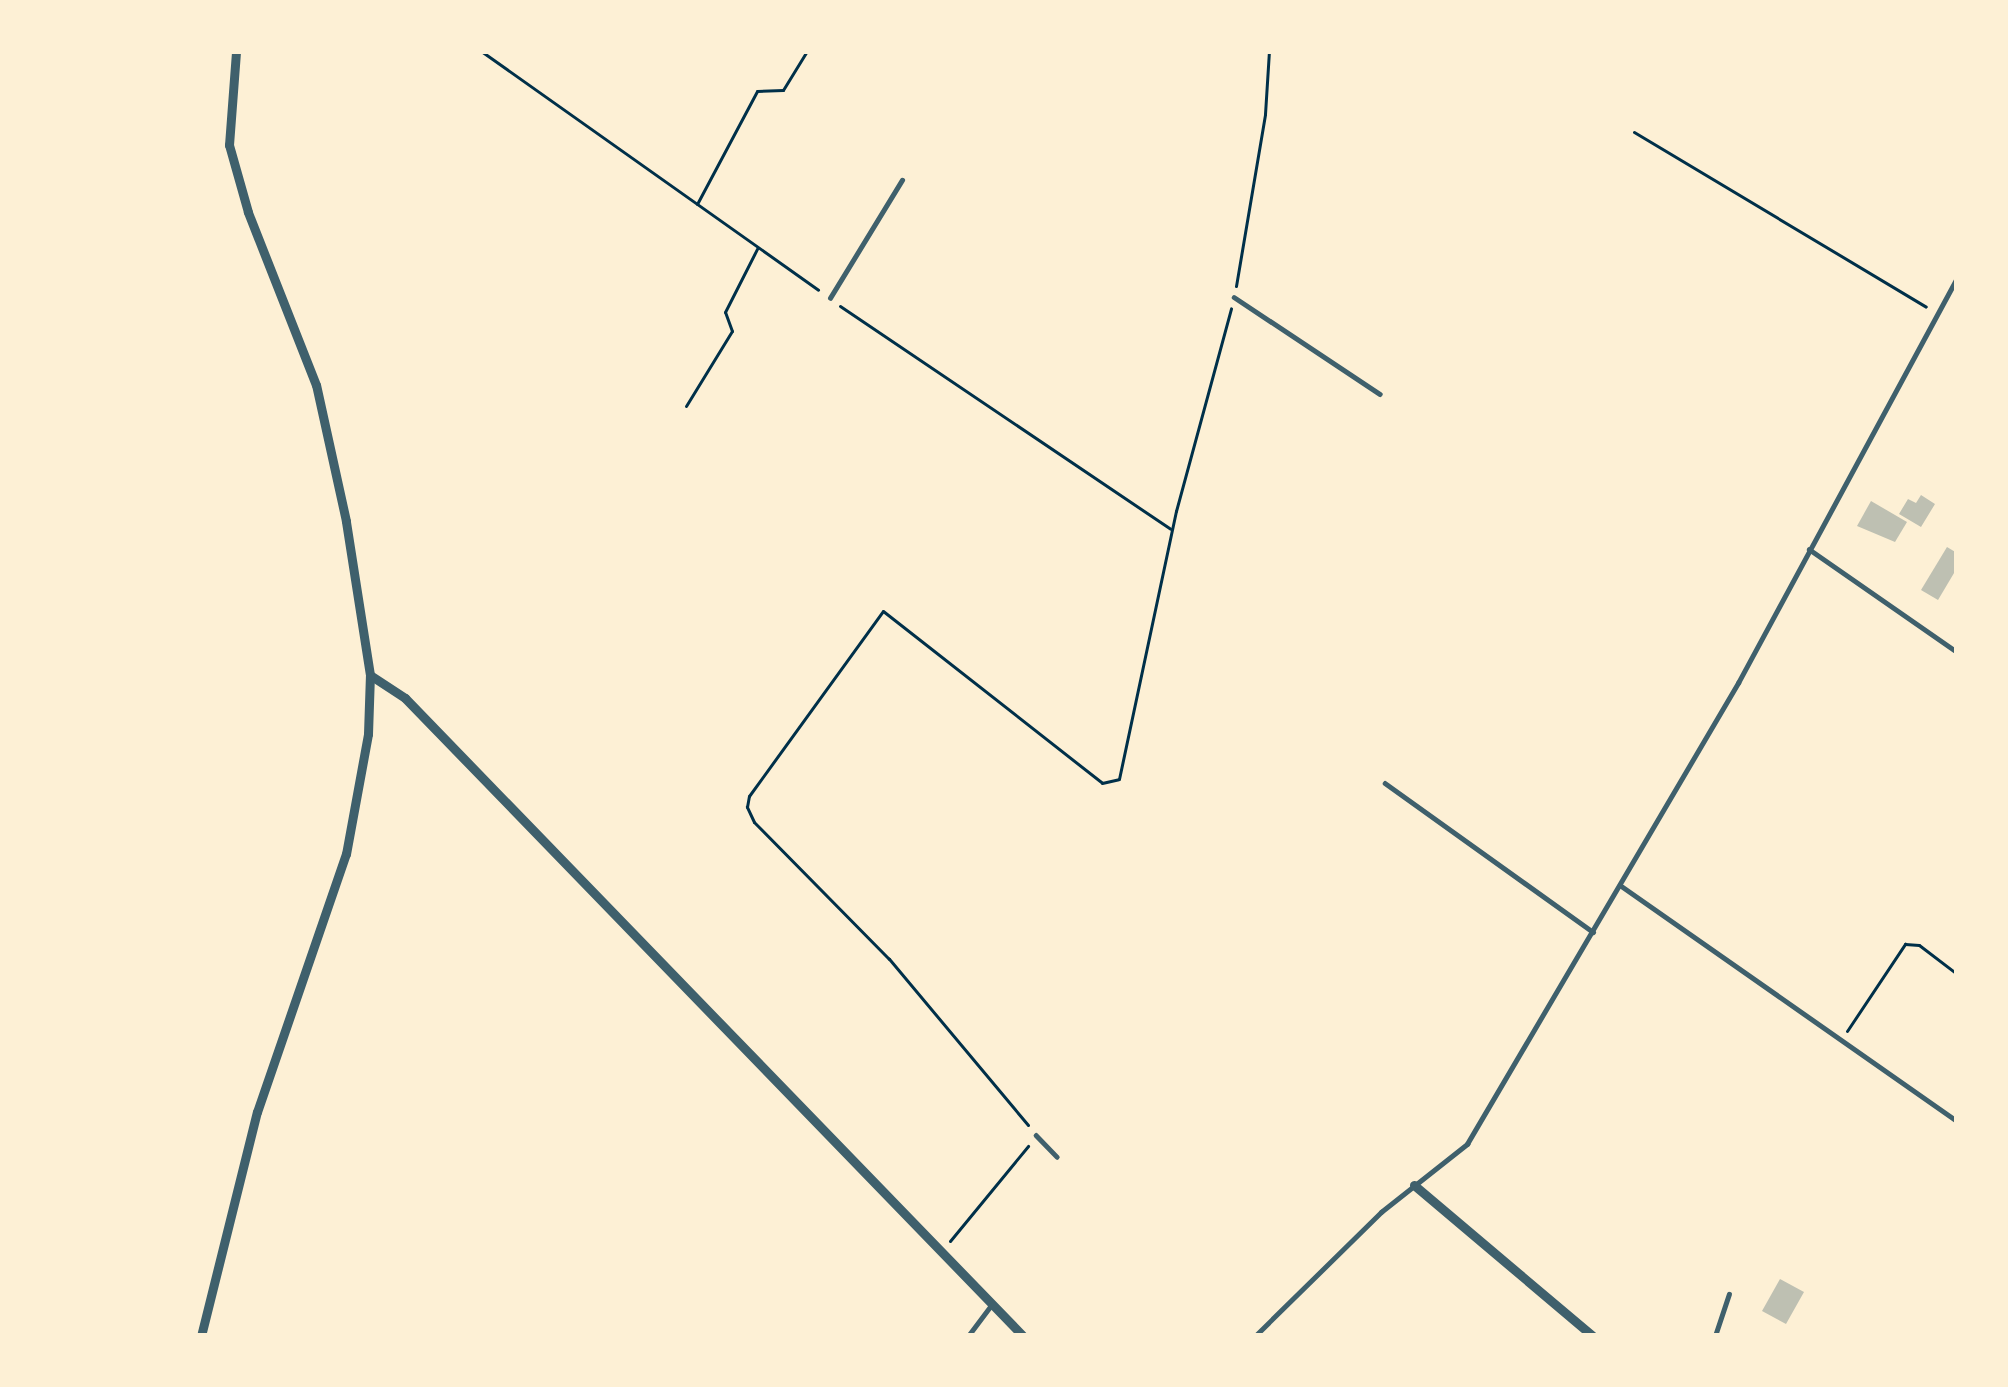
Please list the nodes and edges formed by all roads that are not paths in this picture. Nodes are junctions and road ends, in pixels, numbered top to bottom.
1 (236, 51) edge
2 (902, 180) dead end
3 (1957, 278) edge
4 (830, 298) dead end
5 (1234, 298) dead end
6 (1380, 394) dead end
7 (1808, 549) junction
8 (1957, 652) edge
9 (370, 675) junction
10 (1384, 783) dead end
11 (1620, 885) junction
12 (1593, 932) junction
13 (1957, 1121) edge
14 (1036, 1135) road end
15 (1057, 1157) dead end
16 (1414, 1184) junction
17 (1730, 1294) dead end
18 (992, 1304) junction
19 (201, 1336) edge
20 (968, 1336) edge
21 (1023, 1336) edge
22 (1256, 1336) edge
23 (1593, 1336) edge
24 (1715, 1336) edge

1 - 9 street
2 - 4 lane
3 - 7 lane
5 - 6 lane
7 - 8 lane
7 - 11 lane
9 - 18 street
9 - 19 street
10 - 12 lane
11 - 12 lane
11 - 13 lane
12 - 16 lane
14 - 15 lane
16 - 22 lane
16 - 23 street
17 - 24 lane
18 - 20 lane
18 - 21 street

